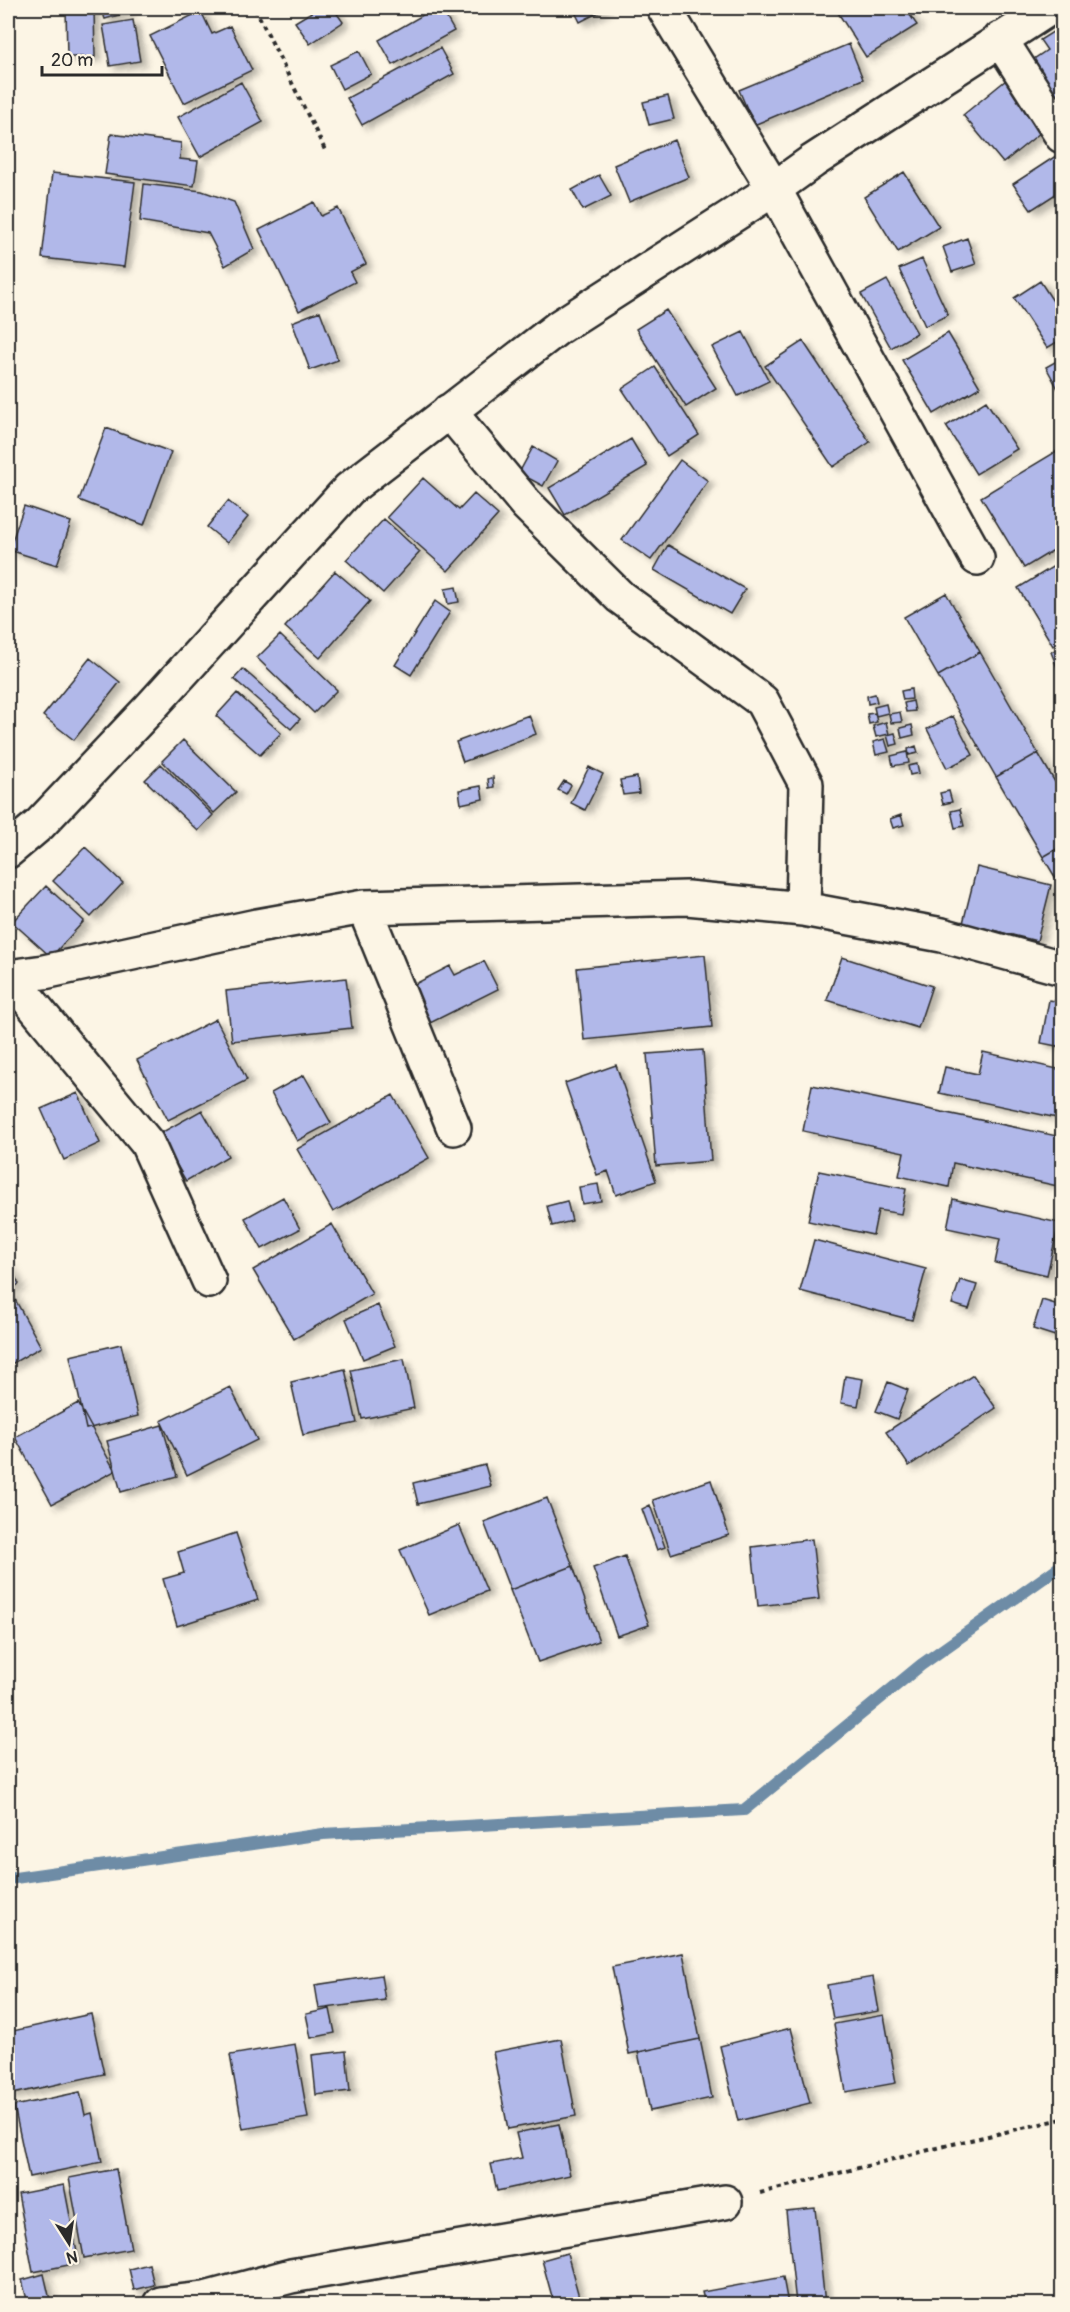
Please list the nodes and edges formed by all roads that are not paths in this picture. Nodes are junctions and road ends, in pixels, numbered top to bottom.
1 (664, 8) edge
2 (1050, 8) edge
3 (1000, 39) junction
4 (1062, 136) edge
5 (774, 189) junction
6 (450, 411) junction
7 (977, 558) dead end
8 (8, 851) edge
9 (364, 907) junction
10 (803, 909) junction
11 (1062, 968) edge
12 (9, 977) edge
13 (454, 1128) dead end
14 (209, 1281) dead end
15 (725, 2202) road end
16 (205, 2302) edge
17 (160, 2304) edge

1 - 5 street
2 - 3 street
3 - 4 street
3 - 5 street
5 - 6 street
5 - 7 street
6 - 8 street
6 - 10 street
9 - 10 street
9 - 12 street
9 - 13 street
10 - 11 street
12 - 14 street
15 - 16 street
16 - 17 street

